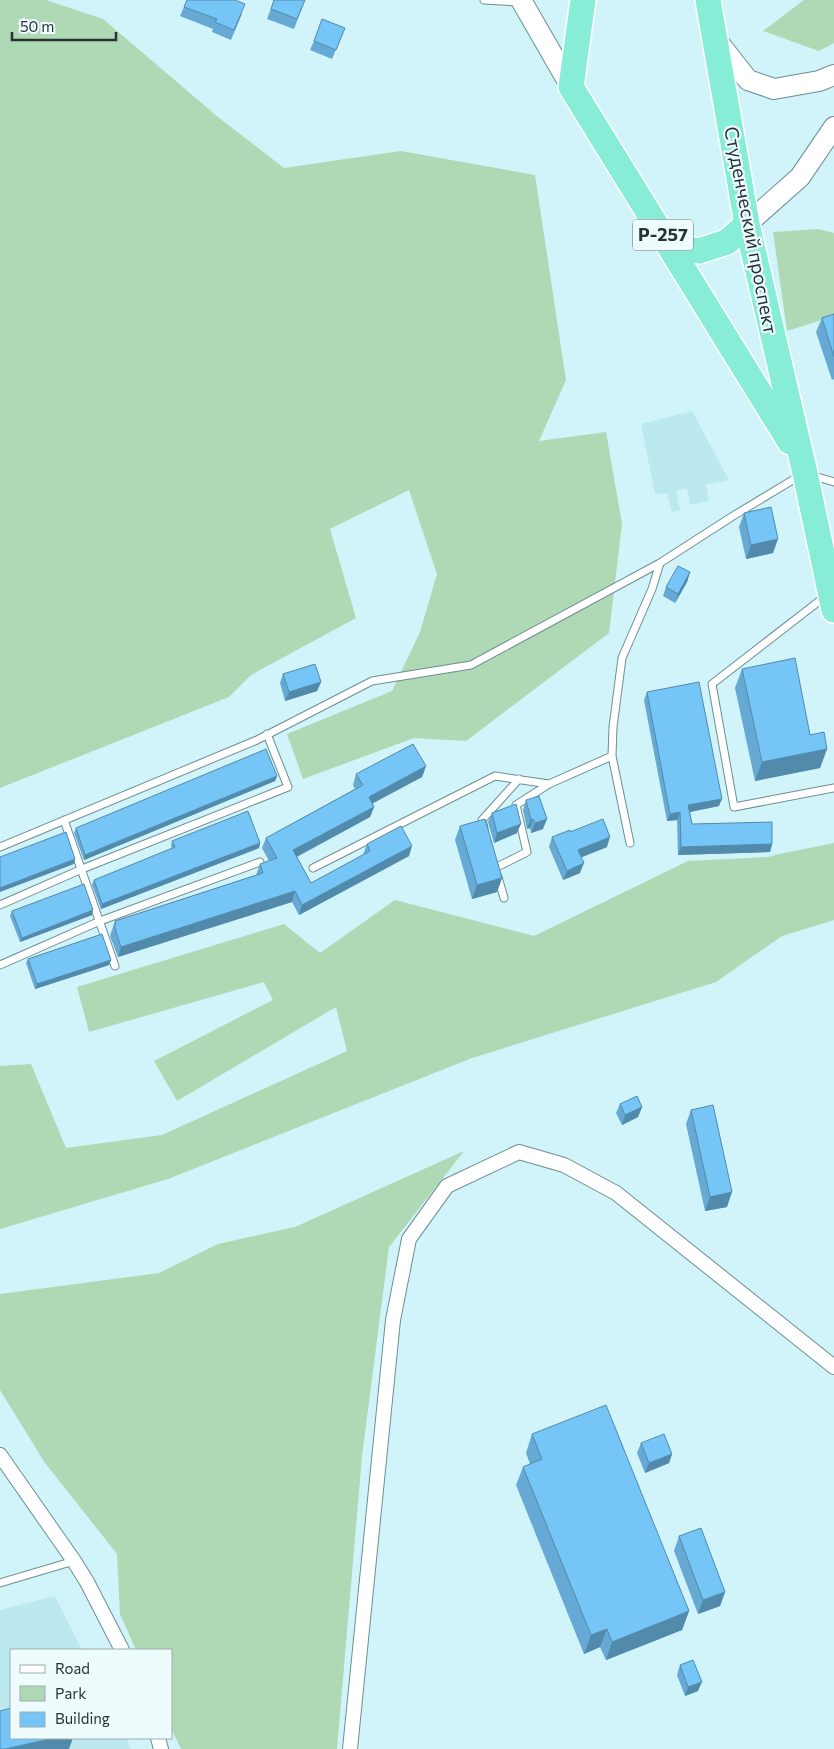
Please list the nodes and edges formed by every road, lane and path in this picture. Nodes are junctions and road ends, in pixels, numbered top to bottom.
1 (484, 0) edge
2 (583, 0) edge
3 (708, 0) edge
4 (522, 1) edge
5 (714, 38) junction
6 (834, 75) edge
7 (571, 87) junction
8 (834, 127) edge
9 (748, 224) junction
10 (669, 245) junction
11 (802, 466) junction
12 (834, 482) edge
13 (660, 563) junction
14 (832, 601) edge
15 (267, 734) junction
16 (612, 756) junction
17 (520, 780) junction
18 (549, 784) junction
19 (834, 788) edge
20 (64, 820) junction
21 (487, 839) edge
22 (630, 843) dead end
23 (0, 847) edge
24 (492, 858) edge
25 (260, 862) edge
26 (313, 868) dead end
27 (495, 868) junction
28 (82, 869) junction
29 (504, 898) dead end
30 (0, 905) edge
31 (100, 921) junction
32 (0, 965) edge
33 (115, 966) dead end
34 (834, 1367) edge
35 (0, 1455) edge
36 (74, 1561) junction
37 (0, 1582) edge
38 (121, 1649) edge
39 (350, 1749) edge

1 - 4 lane
2 - 7 highway
3 - 5 highway, Студенческий проспект / Р-257
4 - 7 street
5 - 6 street
5 - 9 highway, Студенческий проспект / Р-257
7 - 10 highway, Р-257
8 - 9 street
9 - 10 highway, Р-257
9 - 11 highway, Студенческий проспект / Р-257
10 - 11 highway, Р-257
11 - 12 lane
11 - 13 lane
11 - 14 highway, Р-257
13 - 15 lane
13 - 16 lane
14 - 19 lane
15 - 20 lane
15 - 28 lane
16 - 18 lane
16 - 22 lane
17 - 18 lane
17 - 21 lane
17 - 26 lane
18 - 27 lane
20 - 23 lane
20 - 28 lane
24 - 27 lane
25 - 31 lane
27 - 29 lane
28 - 30 lane
28 - 31 lane
31 - 32 lane
31 - 33 lane
34 - 39 street
35 - 36 street
36 - 37 lane
36 - 38 street

